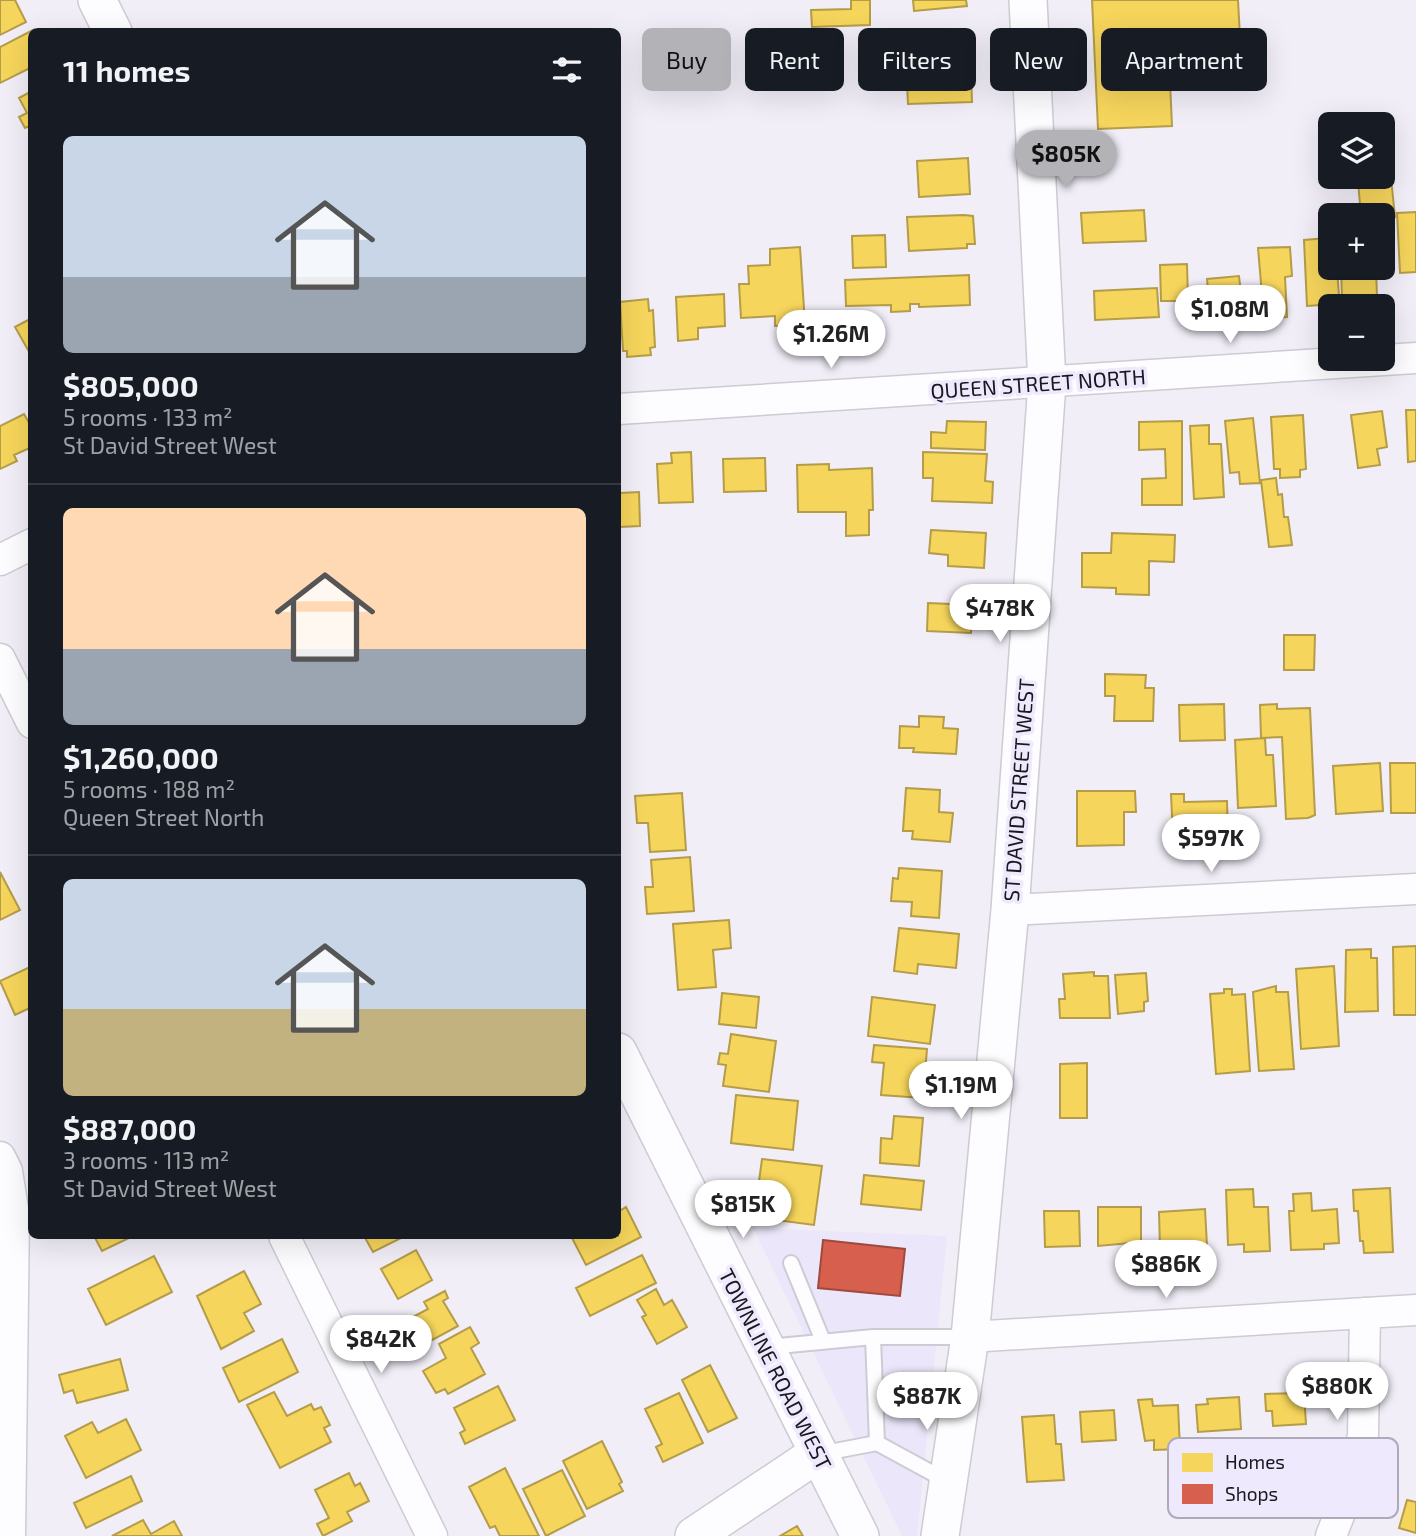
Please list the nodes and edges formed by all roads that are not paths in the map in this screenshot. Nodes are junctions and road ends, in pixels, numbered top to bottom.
1 (97, 0) edge
2 (1028, 0) edge
3 (111, 28) edge
4 (1416, 358) edge
5 (1047, 383) junction
6 (621, 409) edge
7 (28, 546) edge
8 (0, 560) edge
9 (0, 659) edge
10 (28, 715) edge
11 (1416, 888) edge
12 (1010, 911) junction
13 (621, 1058) edge
14 (0, 1157) edge
15 (285, 1239) edge
16 (791, 1263) dead end
17 (1416, 1310) edge
18 (1365, 1313) junction
19 (7, 1332) edge
20 (873, 1337) junction
21 (970, 1338) junction
22 (822, 1341) junction
23 (764, 1348) junction
24 (1362, 1438) edge
25 (877, 1443) junction
26 (817, 1454) junction
27 (948, 1482) junction
28 (1338, 1518) edge
29 (9, 1536) edge
30 (432, 1536) edge
31 (694, 1536) edge
32 (860, 1536) edge
33 (940, 1536) edge
34 (1331, 1536) edge

1 - 3 street
2 - 5 street, ST DAVID STREET WEST
4 - 5 street, QUEEN STREET NORTH
5 - 6 street, QUEEN STREET NORTH
5 - 12 street, ST DAVID STREET WEST
7 - 8 street
9 - 10 street
11 - 12 street
12 - 21 street, ST DAVID STREET WEST
13 - 23 street, TOWNLINE ROAD WEST
14 - 19 street
15 - 30 street
16 - 22 lane
17 - 18 street
18 - 21 street
18 - 24 street
19 - 29 street
20 - 21 lane
20 - 22 lane
20 - 25 lane
21 - 27 street, ST DAVID STREET WEST
22 - 23 lane
23 - 26 street, TOWNLINE ROAD WEST
25 - 26 lane
25 - 27 lane
26 - 31 street
26 - 32 street, TOWNLINE ROAD WEST
27 - 33 street, ST DAVID STREET WEST
28 - 34 street

